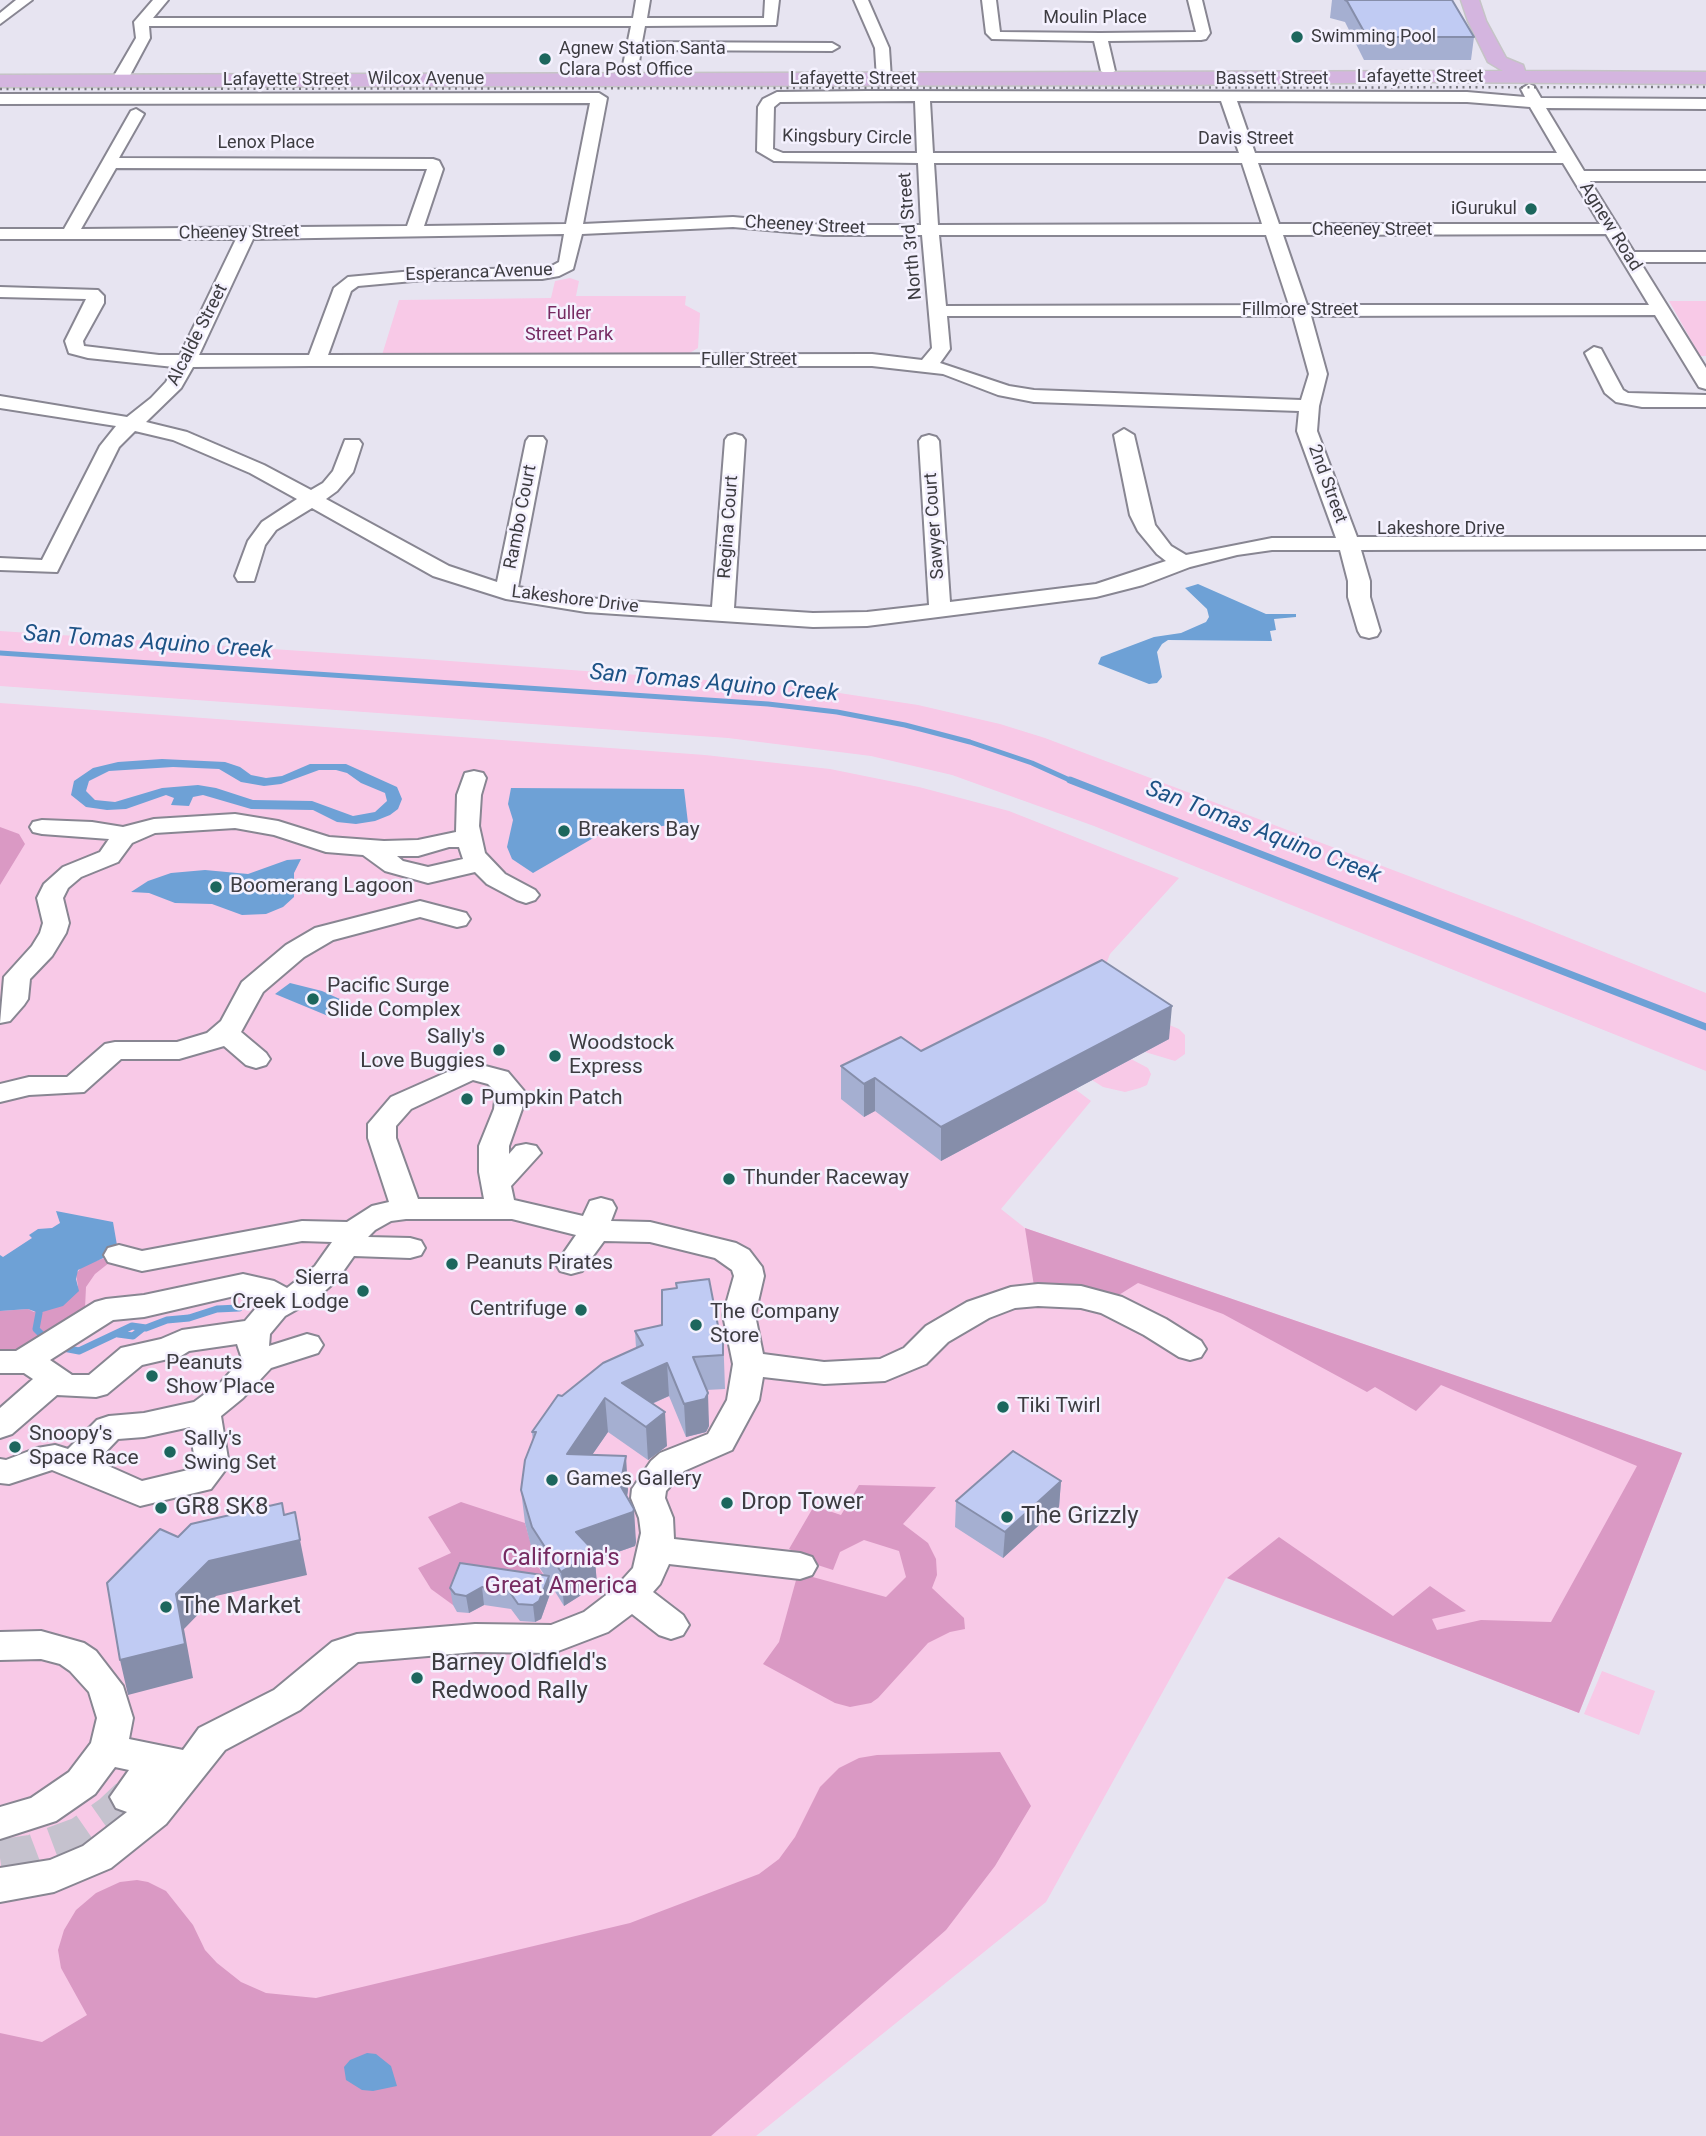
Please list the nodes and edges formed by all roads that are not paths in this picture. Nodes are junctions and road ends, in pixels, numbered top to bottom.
1 (25, 0) edge
2 (162, 0) edge
3 (643, 0) edge
4 (772, 0) edge
5 (861, 0) edge
6 (989, 0) edge
7 (1195, 0) edge
8 (1470, 0) edge
9 (0, 20) edge
10 (141, 22) junction
11 (639, 22) junction
12 (1500, 23) dead end
13 (1100, 37) junction
14 (634, 46) junction
15 (832, 47) dead end
16 (1516, 60) junction
17 (1706, 69) edge
18 (1108, 71) junction
19 (0, 73) edge
20 (196, 74) dead end
21 (629, 76) junction
22 (884, 76) junction
23 (121, 77) junction
24 (1706, 78) edge
25 (0, 81) edge
26 (922, 98) junction
27 (1228, 98) junction
28 (0, 99) edge
29 (599, 99) joint
30 (1536, 103) junction
31 (1706, 104) edge
32 (136, 114) dead end
33 (925, 158) junction
34 (1248, 158) junction
35 (1567, 158) junction
36 (111, 163) junction
37 (1578, 176) junction
38 (1706, 176) edge
39 (573, 228) junction
40 (1611, 229) junction
41 (414, 230) junction
42 (930, 230) junction
43 (1272, 230) junction
44 (0, 234) edge
45 (69, 234) junction
46 (247, 234) junction
47 (1629, 257) junction
48 (1706, 257) edge
49 (0, 292) edge
50 (1300, 310) junction
51 (1661, 310) junction
52 (938, 311) junction
53 (1594, 353) dead end
54 (184, 362) junction
55 (316, 362) junction
56 (928, 365) junction
57 (1706, 383) edge
58 (1706, 401) edge
59 (0, 402) edge
60 (1309, 406) junction
61 (132, 423) junction
62 (1124, 435) dead end
63 (735, 440) dead end
64 (536, 441) dead end
65 (929, 441) dead end
66 (352, 444) dead end
67 (311, 500) junction
68 (1706, 525) edge
69 (1346, 536) junction
70 (1706, 543) edge
71 (1183, 562) junction
72 (0, 564) edge
73 (246, 576) dead end
74 (463, 579) junction
75 (506, 592) junction
76 (436, 595) dead end
77 (940, 611) junction
78 (723, 613) junction
79 (1370, 631) dead end
80 (474, 778) dead end
81 (43, 827) dead end
82 (126, 835) junction
83 (468, 839) junction
84 (359, 847) junction
85 (479, 863) junction
86 (428, 875) junction
87 (526, 895) dead end
88 (420, 909) junction
89 (457, 919) dead end
90 (0, 1015) edge
91 (226, 1033) junction
92 (256, 1059) dead end
93 (0, 1093) edge
94 (526, 1153) dead end
95 (503, 1200) junction
96 (406, 1209) junction
97 (588, 1220) junction
98 (351, 1239) junction
99 (410, 1248) dead end
100 (119, 1255) dead end
101 (571, 1264) dead end
102 (285, 1300) junction
103 (307, 1345) dead end
104 (1190, 1349) dead end
105 (261, 1355) junction
106 (21, 1357) edge
107 (749, 1364) junction
108 (54, 1378) junction
109 (96, 1386) junction
110 (204, 1412) junction
111 (1, 1425) edge
112 (109, 1428) junction
113 (73, 1465) junction
114 (0, 1471) edge
115 (656, 1550) junction
116 (800, 1566) dead end
117 (631, 1594) junction
118 (671, 1625) dead end
119 (0, 1646) edge
120 (107, 1750) junction
121 (175, 1764) junction
122 (129, 1797) tunnel mouth
123 (0, 1824) edge
124 (0, 1885) edge

1 - 9 street
2 - 10 street
3 - 11 street
4 - 11 street
5 - 22 street
6 - 13 street, Moulin Place
7 - 13 street, Moulin Place
8 - 16 main road, Agnew Road
10 - 11 street
10 - 23 street
11 - 14 street
12 - 16 main road, Agnew Road
13 - 18 street
14 - 15 street
14 - 21 street
16 - 17 main road, Lafayette Street
16 - 18 main road, Lafayette Street
16 - 22 main road, Lafayette Street
16 - 24 main road, Lafayette Street
16 - 30 street, Agnew Road
18 - 22 main road, Lafayette Street
19 - 23 main road, Lafayette Street
20 - 23 main road, Lafayette Street
21 - 22 main road, Lafayette Street
21 - 23 main road, Lafayette Street
23 - 25 main road, Lafayette Street
26 - 27 street, Bassett Street
26 - 33 street, North 3rd Street
26 - 33 street, Kingsbury Circle
27 - 30 street, Bassett Street
27 - 34 street, 2nd Street
28 - 29 street, Wilcox Avenue
29 - 39 street, Esperanca Avenue
30 - 31 street, Bassett Street
30 - 35 street, Agnew Road
32 - 36 street
33 - 34 street, Davis Street
33 - 42 street, North 3rd Street
34 - 35 street, Davis Street
34 - 43 street, 2nd Street
35 - 37 street, Agnew Road
36 - 41 street, Lenox Place
36 - 45 street
37 - 38 street
37 - 40 street, Agnew Road
39 - 41 street, Cheeney Street
39 - 42 street, Cheeney Street
39 - 55 street, Esperanca Avenue
40 - 43 street, Cheeney Street
40 - 47 street, Agnew Road
41 - 46 street, Cheeney Street
42 - 43 street, Cheeney Street
42 - 52 street, North 3rd Street
43 - 50 street, 2nd Street
44 - 45 street, Cheeney Street
45 - 46 street, Cheeney Street
46 - 54 street, Alcalde Street
47 - 48 street
47 - 51 street, Agnew Road
49 - 54 street, Fuller Street
50 - 51 street, Fillmore Street
50 - 52 street, Fillmore Street
50 - 60 street, 2nd Street
51 - 57 street, Agnew Road
52 - 56 street, North 3rd Street
53 - 58 street
54 - 55 street, Fuller Street
54 - 61 street, Alcalde Street
55 - 56 street, Fuller Street
56 - 60 street, Fuller Street
59 - 61 street, Lakeshore Drive
60 - 69 street, 2nd Street
61 - 67 street, Lakeshore Drive
61 - 72 street, Alcalde Street
62 - 71 street
63 - 78 street, Regina Court
64 - 75 street, Rambo Court
65 - 77 street, Sawyer Court
66 - 67 street
67 - 73 street
67 - 74 street, Lakeshore Drive
68 - 69 street, Lakeshore Drive
69 - 70 street, Lakeshore Drive
69 - 71 street, Lakeshore Drive
69 - 79 street, 2nd Street
71 - 77 street, Lakeshore Drive
74 - 75 street, Lakeshore Drive
74 - 76 street
75 - 78 street, Lakeshore Drive
77 - 78 street, Lakeshore Drive
80 - 83 street
81 - 82 street
82 - 84 street
82 - 90 street
83 - 84 street
83 - 85 street
84 - 86 street
85 - 86 street
85 - 87 street
86 - 88 street
88 - 89 street
88 - 91 street
91 - 92 street
91 - 93 street
94 - 95 street
95 - 96 street
95 - 96 street
95 - 97 street
96 - 98 street
97 - 101 street
97 - 107 street
98 - 99 street
98 - 100 street
98 - 102 street
102 - 105 street
102 - 106 street
103 - 105 street
104 - 107 street
105 - 109 street
105 - 110 street
106 - 108 street
107 - 115 street
108 - 109 street
108 - 111 street
109 - 112 street
110 - 112 street
110 - 113 street
112 - 113 street
113 - 114 street
115 - 116 street
115 - 117 street
117 - 118 street
117 - 121 street
119 - 120 street
120 - 121 street
120 - 123 street
121 - 122 street
121 - 124 street

